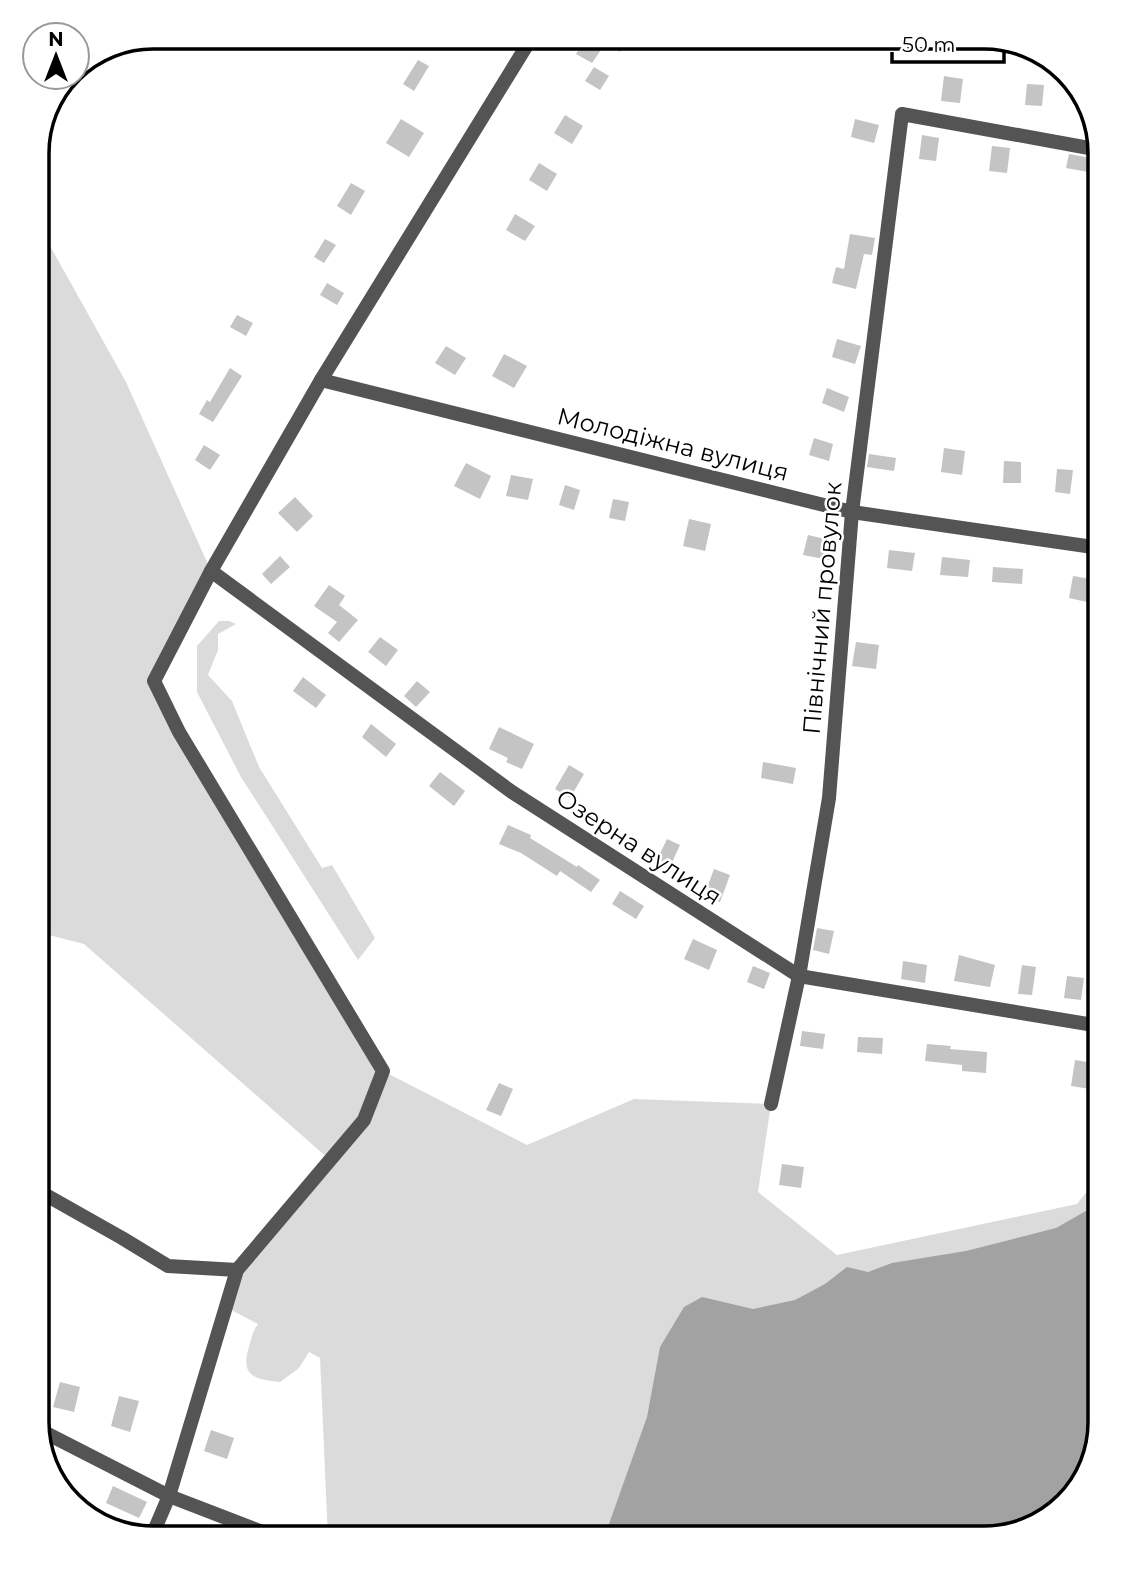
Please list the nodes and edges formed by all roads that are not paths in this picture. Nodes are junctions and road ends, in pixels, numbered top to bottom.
1 (525, 49) edge
2 (1088, 148) edge
3 (321, 380) junction
4 (852, 512) junction
5 (1088, 546) edge
6 (211, 571) junction
7 (799, 976) junction
8 (1088, 1024) edge
9 (771, 1104) dead end
10 (49, 1197) edge
11 (237, 1270) junction
12 (50, 1435) edge
13 (169, 1496) junction
14 (156, 1526) edge
15 (247, 1526) edge

1 - 3 street
2 - 4 street, Північний провулок
3 - 4 street, Молодіжна вулиця
3 - 6 street
4 - 5 street, Молодіжна вулиця
4 - 7 street, Північний провулок
6 - 7 street, Озерна вулиця
6 - 11 street
7 - 8 street, Озерна вулиця
7 - 9 street, Північний провулок
10 - 11 street
11 - 13 street
12 - 13 street
13 - 14 street
13 - 15 street

